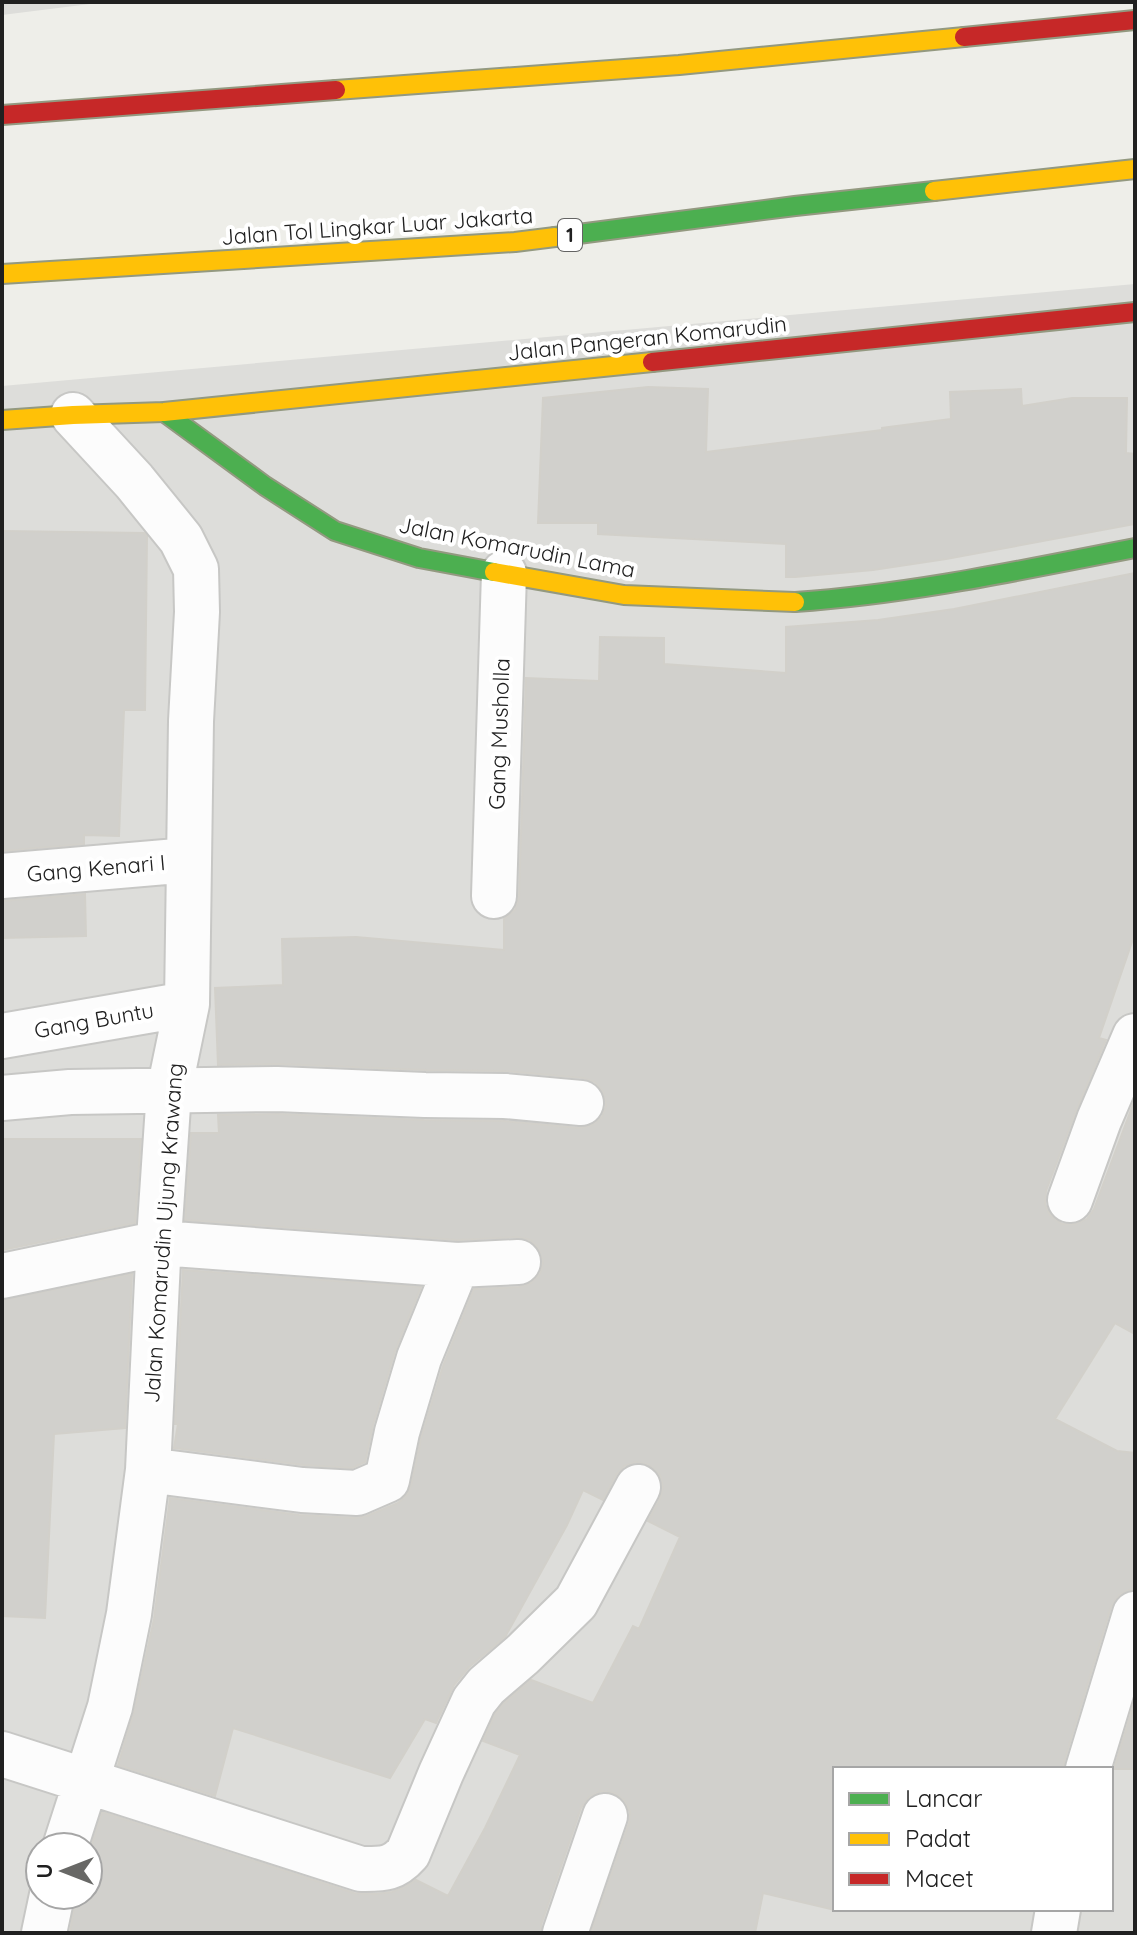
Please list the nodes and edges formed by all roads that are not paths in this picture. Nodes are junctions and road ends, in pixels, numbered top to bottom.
1 (1135, 20) edge
2 (2, 115) edge
3 (1135, 169) edge
4 (2, 274) edge
5 (1135, 312) edge
6 (164, 412) junction
7 (73, 415) junction
8 (2, 420) edge
9 (1135, 548) edge
10 (504, 573) junction
11 (189, 860) junction
12 (2, 876) edge
13 (494, 896) dead end
14 (187, 1004) junction
15 (2, 1036) edge
16 (1135, 1036) edge
17 (169, 1091) junction
18 (2, 1098) edge
19 (581, 1103) dead end
20 (1070, 1200) dead end
21 (160, 1243) junction
22 (518, 1262) dead end
23 (457, 1265) junction
24 (2, 1276) edge
25 (148, 1470) junction
26 (638, 1487) dead end
27 (1135, 1614) edge
28 (2, 1754) edge
29 (1089, 1767) edge
30 (86, 1780) junction
31 (605, 1816) dead end
32 (70, 1831) edge
33 (49, 1911) edge
34 (1058, 1911) edge
35 (44, 1933) edge
36 (565, 1933) edge
37 (1054, 1933) edge

1 - 2 main road
3 - 4 main road, Jalan Tol Lingkar Luar Jakarta / 1
5 - 6 main road, Jalan Pangeran Komarudin
6 - 7 main road, Jalan Pangeran Komarudin
6 - 10 main road, Jalan Komarudin Lama
7 - 8 main road, Jalan Pangeran Komarudin
7 - 11 street, Jalan Komarudin Ujung Krawang
9 - 10 main road, Jalan Komarudin Lama
10 - 13 street, Gang Musholla
11 - 12 street, Gang Kenari I
11 - 14 street, Jalan Komarudin Ujung Krawang
14 - 15 street, Gang Buntu
14 - 17 street, Jalan Komarudin Ujung Krawang
16 - 20 street
17 - 18 street
17 - 19 street
17 - 21 street, Jalan Komarudin Ujung Krawang
21 - 23 street
21 - 24 street
21 - 25 street, Jalan Komarudin Ujung Krawang
22 - 23 street
23 - 25 street
25 - 30 street, Jalan Komarudin Ujung Krawang
26 - 30 street
27 - 29 street
28 - 30 street
30 - 32 street, Jalan Komarudin Ujung Krawang
31 - 36 street
33 - 35 street
34 - 37 street

